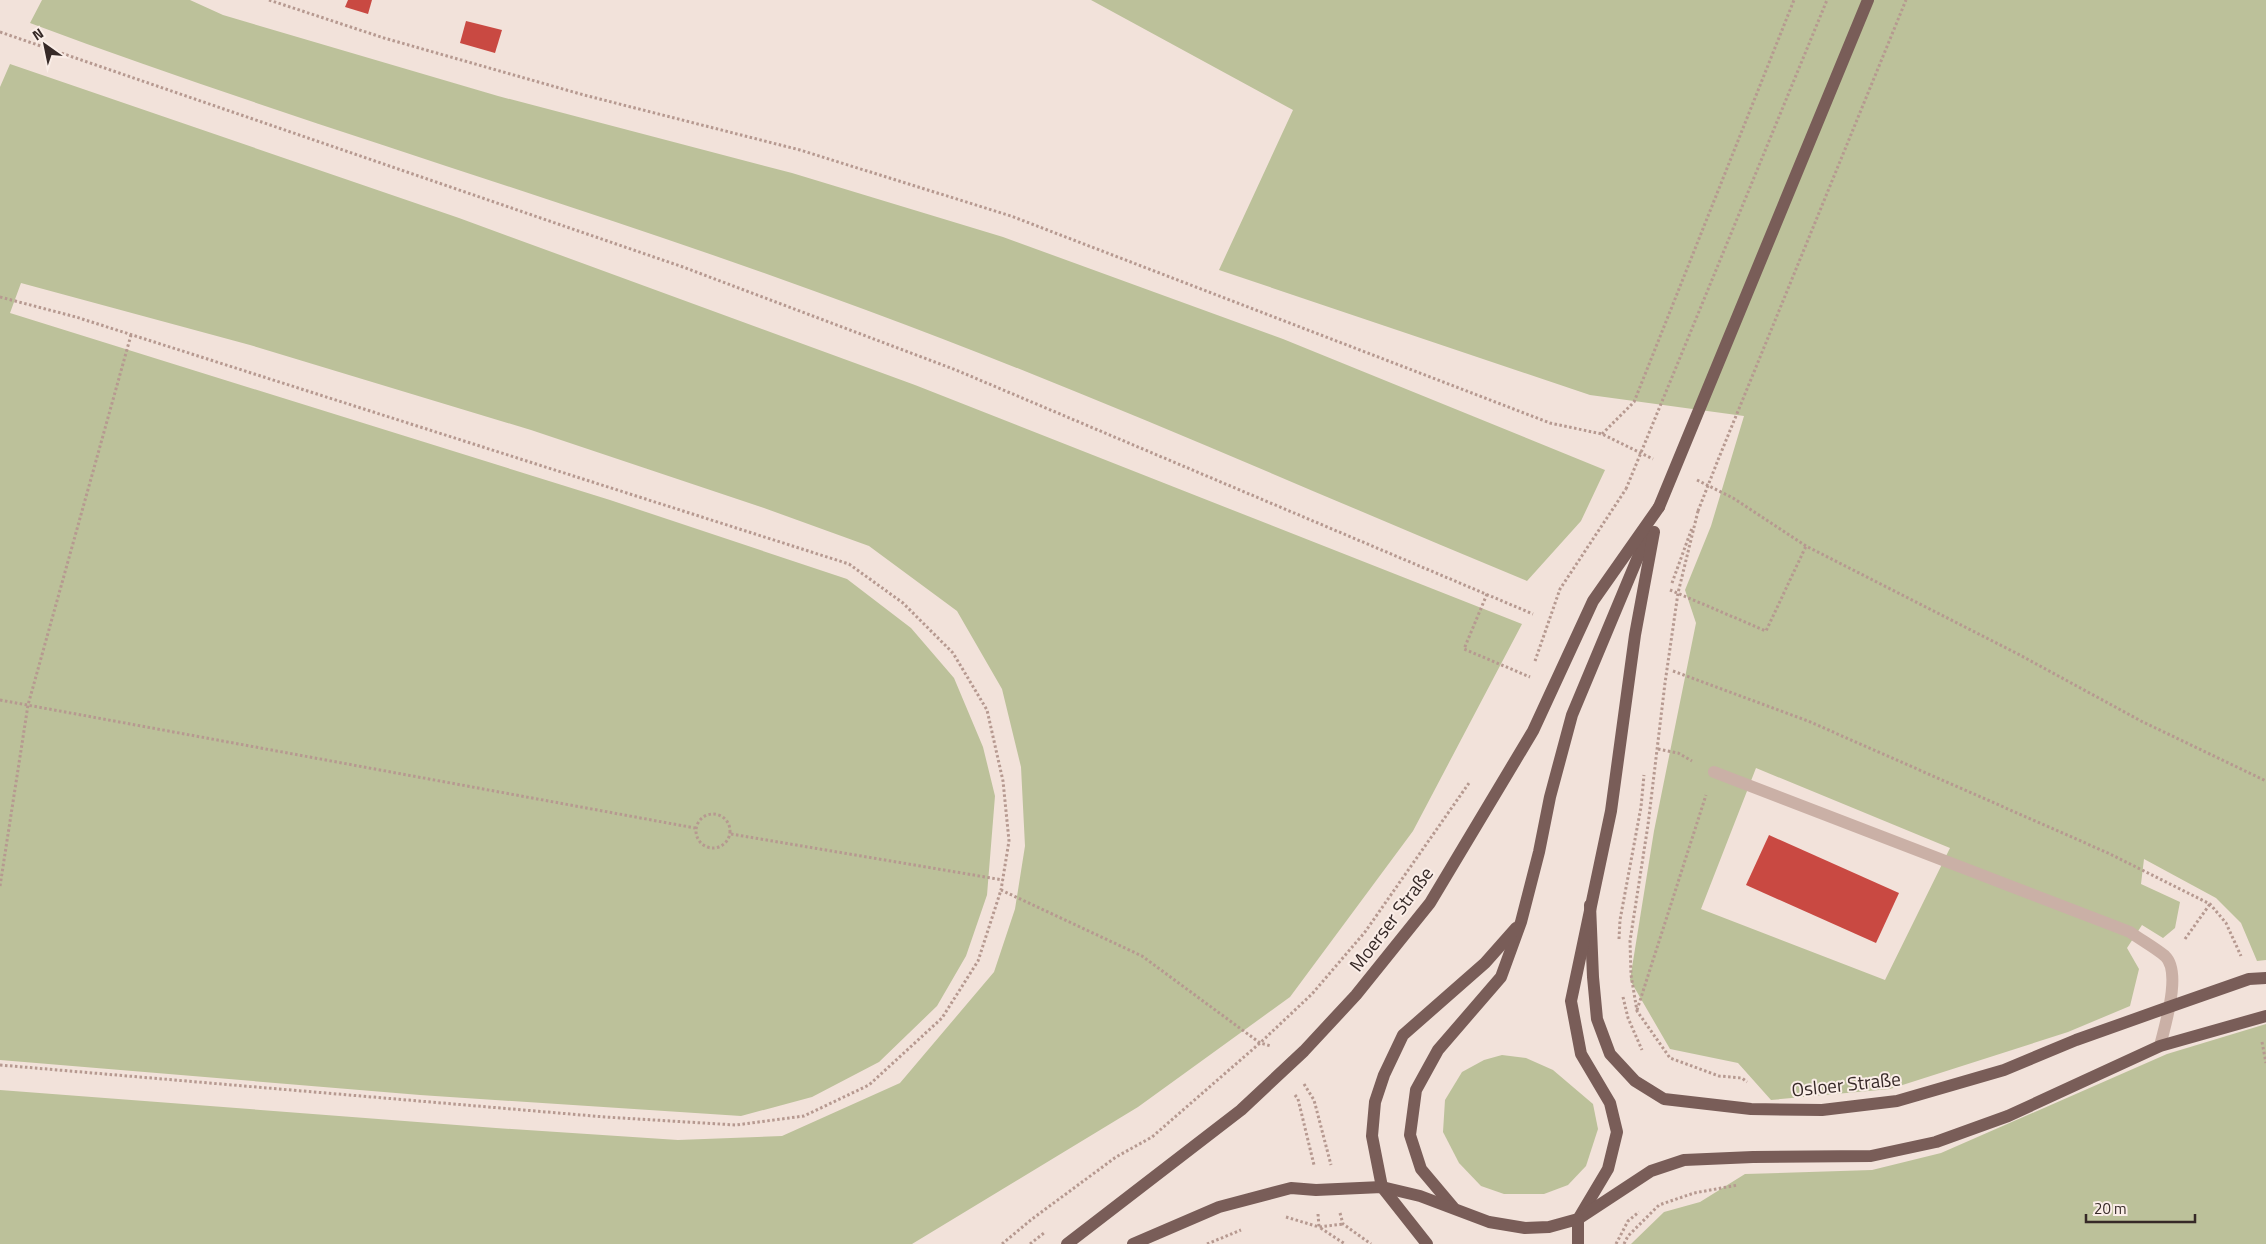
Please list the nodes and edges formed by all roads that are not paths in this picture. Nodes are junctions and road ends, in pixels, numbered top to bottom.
1 (1868, 0) edge
2 (1659, 508) junction
3 (1714, 772) road end
4 (1590, 905) junction
5 (1521, 922) junction
6 (2266, 978) edge
7 (2169, 1007) junction
8 (2261, 1017) edge
9 (2160, 1046) junction
10 (1382, 1187) junction
11 (1454, 1207) junction
12 (1578, 1219) junction
13 (1067, 1244) edge
14 (1133, 1244) edge
15 (1427, 1244) edge
16 (1578, 1244) edge

1 - 2 main road, bridge
2 - 4 main road
2 - 5 main road
2 - 13 main road, Moerser Straße
3 - 7 lane
4 - 7 main road, Osloer Straße
4 - 12 main road
5 - 10 main road
5 - 11 main road
6 - 7 main road, Osloer Straße
7 - 9 lane
8 - 9 main road
9 - 12 main road
10 - 11 main road
10 - 14 main road
10 - 15 main road
11 - 12 main road
12 - 16 main road

